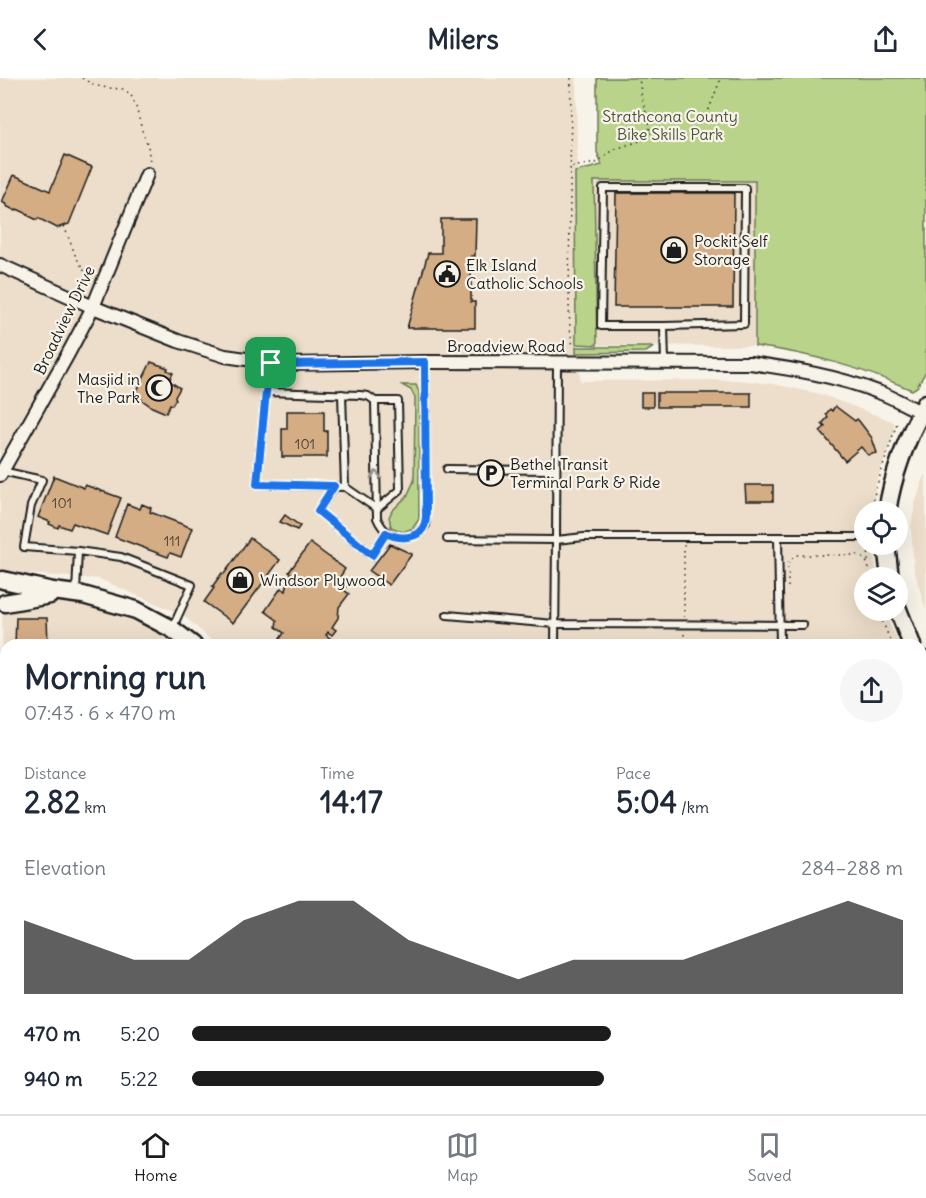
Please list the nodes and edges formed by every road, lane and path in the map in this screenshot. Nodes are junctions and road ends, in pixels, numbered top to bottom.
1 (82, 78) edge
2 (571, 78) edge
3 (639, 78) edge
4 (721, 78) edge
5 (649, 133) junction
6 (571, 167) junction
7 (147, 174) joint
8 (64, 226) dead end
9 (0, 265) edge
10 (90, 283) dead end
11 (93, 307) junction
12 (664, 326) junction
13 (573, 346) dead end
14 (425, 362) junction
15 (665, 362) junction
16 (271, 363) junction
17 (556, 363) junction
18 (266, 392) junction
19 (342, 394) junction
20 (375, 401) junction
21 (924, 410) edge
22 (897, 423) dead end
23 (447, 469) dead end
24 (555, 470) junction
25 (1, 473) edge
26 (334, 486) junction
27 (345, 487) junction
28 (874, 501) edge
29 (889, 501) edge
30 (377, 509) junction
31 (386, 533) junction
32 (684, 537) junction
33 (778, 537) junction
34 (854, 537) edge
35 (447, 539) dead end
36 (556, 540) junction
37 (78, 551) junction
38 (868, 555) edge
39 (868, 562) junction
40 (869, 567) edge
41 (1, 579) edge
42 (71, 593) junction
43 (788, 593) dead end
44 (2, 605) edge
45 (447, 615) dead end
46 (882, 621) edge
47 (903, 621) edge
48 (555, 624) junction
49 (684, 624) junction
50 (780, 625) junction
51 (803, 625) dead end
52 (172, 629) junction
53 (185, 639) edge
54 (555, 639) edge
55 (684, 639) edge
56 (780, 639) edge
57 (890, 639) edge
58 (910, 639) edge

1 - 7 path
2 - 6 path
3 - 5 path
4 - 5 path
5 - 6 path
6 - 13 path
7 - 11 street, Broadview Drive
8 - 10 path
9 - 11 street, Broadview Road
11 - 16 street, Broadview Road
11 - 25 street, Broadview Drive
12 - 12 lane
12 - 15 lane
14 - 16 street, Broadview Road
14 - 17 street, Broadview Road
14 - 31 lane
15 - 17 street, Broadview Road
15 - 21 street, Broadview Road
16 - 18 lane
17 - 24 lane
18 - 19 lane
18 - 26 lane
19 - 20 lane
19 - 27 lane
30 -> 20 lane
20 - 30 lane
21 - 29 street
22 - 28 path
23 - 24 lane
24 - 36 lane
25 - 37 lane
26 - 27 lane
26 - 31 lane
27 - 30 lane
30 - 31 lane
32 - 33 lane
32 - 36 lane
32 - 49 path
33 - 34 lane
33 - 50 lane
35 - 36 lane
36 - 48 lane
37 - 42 lane
37 - 52 lane
38 - 39 path
39 - 40 path
39 - 43 path
41 - 42 street
41 - 44 street
42 - 44 street
42 - 52 street
45 - 48 lane
46 - 57 path
47 - 58 street
48 - 49 lane
48 - 54 lane
49 - 50 lane
49 - 55 path
50 - 51 lane
50 - 56 lane
52 - 53 street

